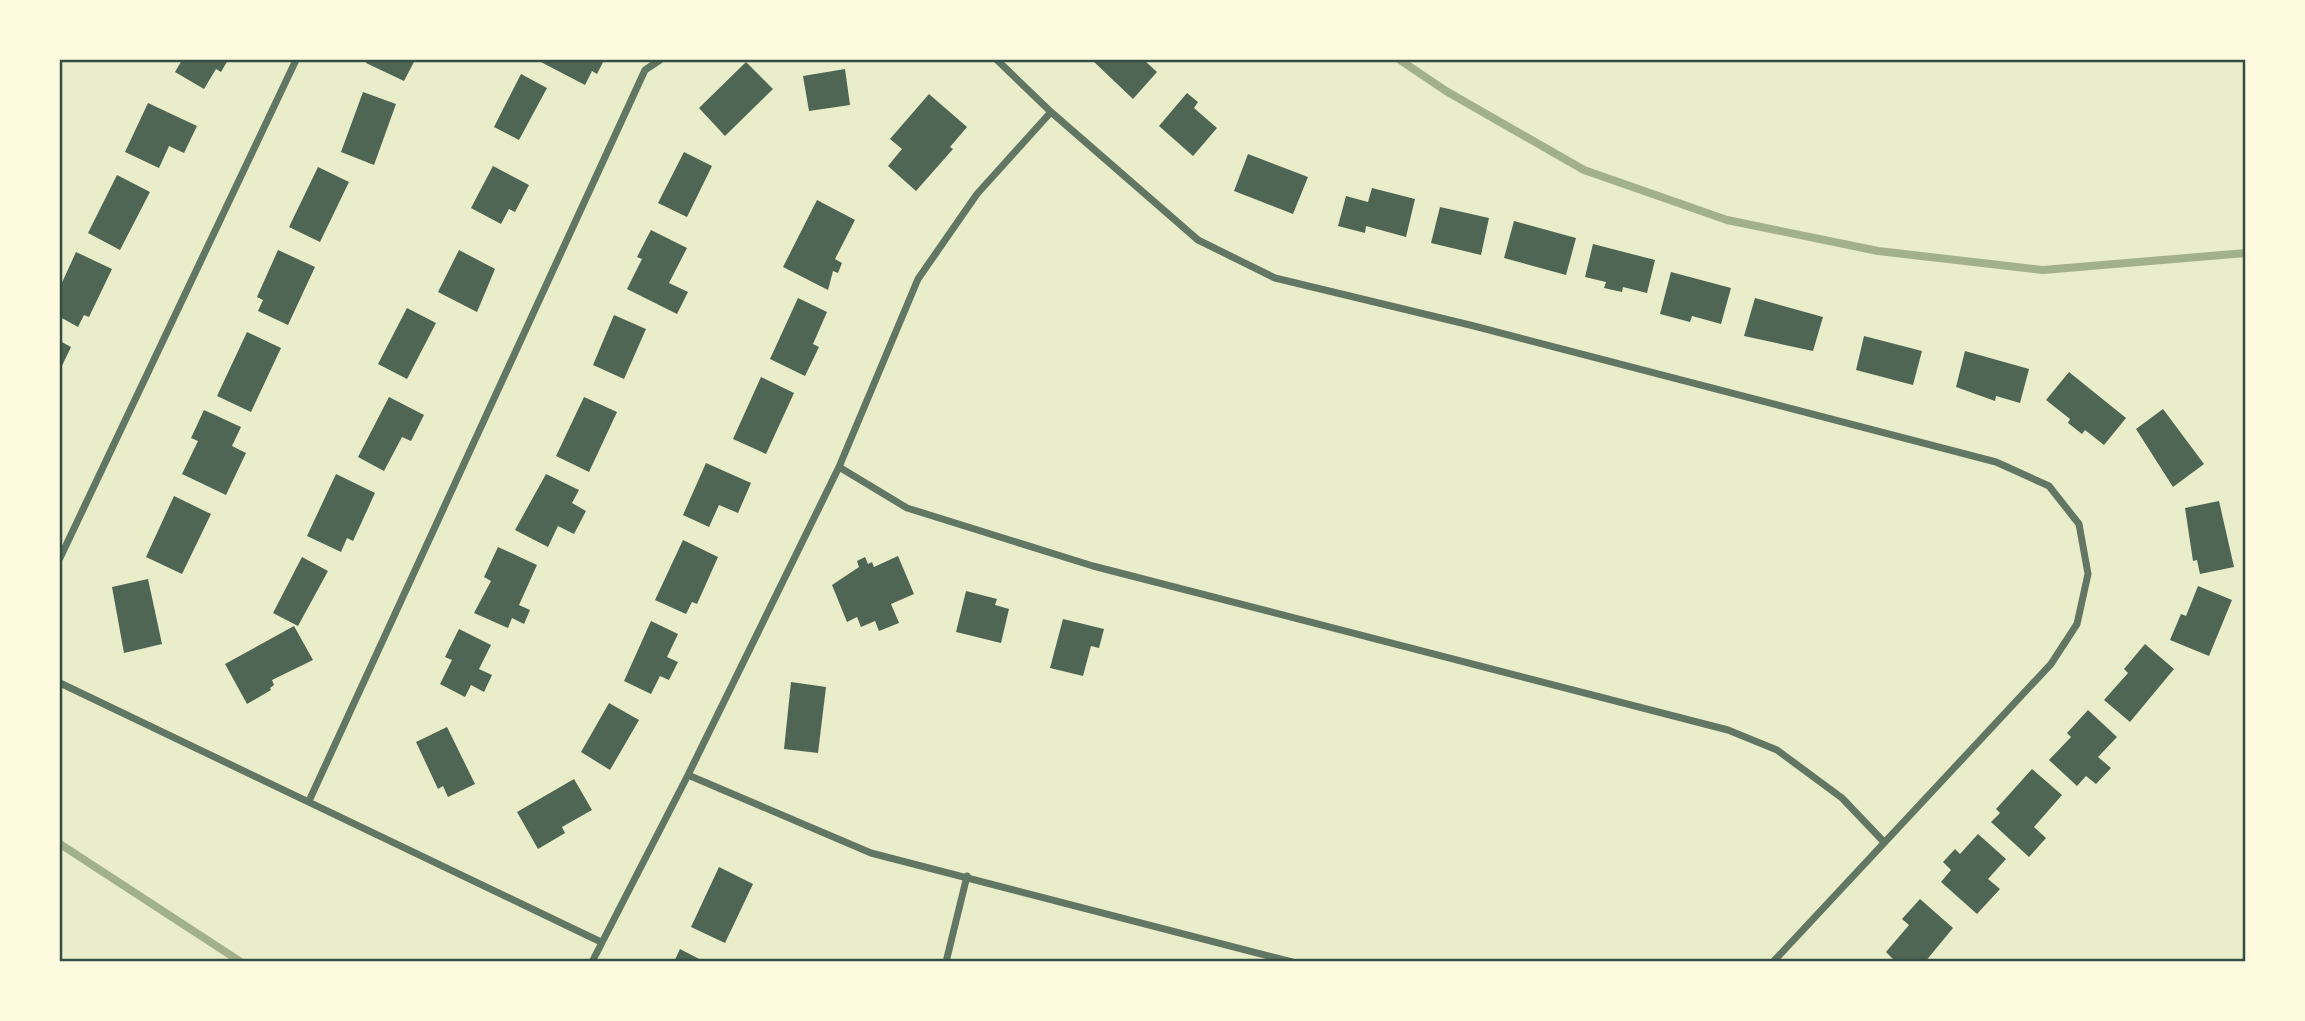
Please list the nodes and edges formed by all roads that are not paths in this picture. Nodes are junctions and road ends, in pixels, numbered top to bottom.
1 (296, 60) edge
2 (660, 60) edge
3 (997, 60) edge
4 (1051, 112) junction
5 (839, 467) junction
6 (60, 558) edge
7 (60, 683) edge
8 (688, 775) junction
9 (309, 801) junction
10 (1883, 841) junction
11 (967, 876) junction
12 (601, 942) junction
13 (592, 961) edge
14 (946, 961) edge
15 (1287, 961) edge
16 (1773, 961) edge

1 - 6 street
2 - 9 street
3 - 4 street
4 - 5 street
4 - 10 street
5 - 8 street
5 - 10 street
7 - 9 street
8 - 11 street
8 - 12 street
9 - 12 street
10 - 16 street
11 - 14 street
11 - 15 street
12 - 13 street

